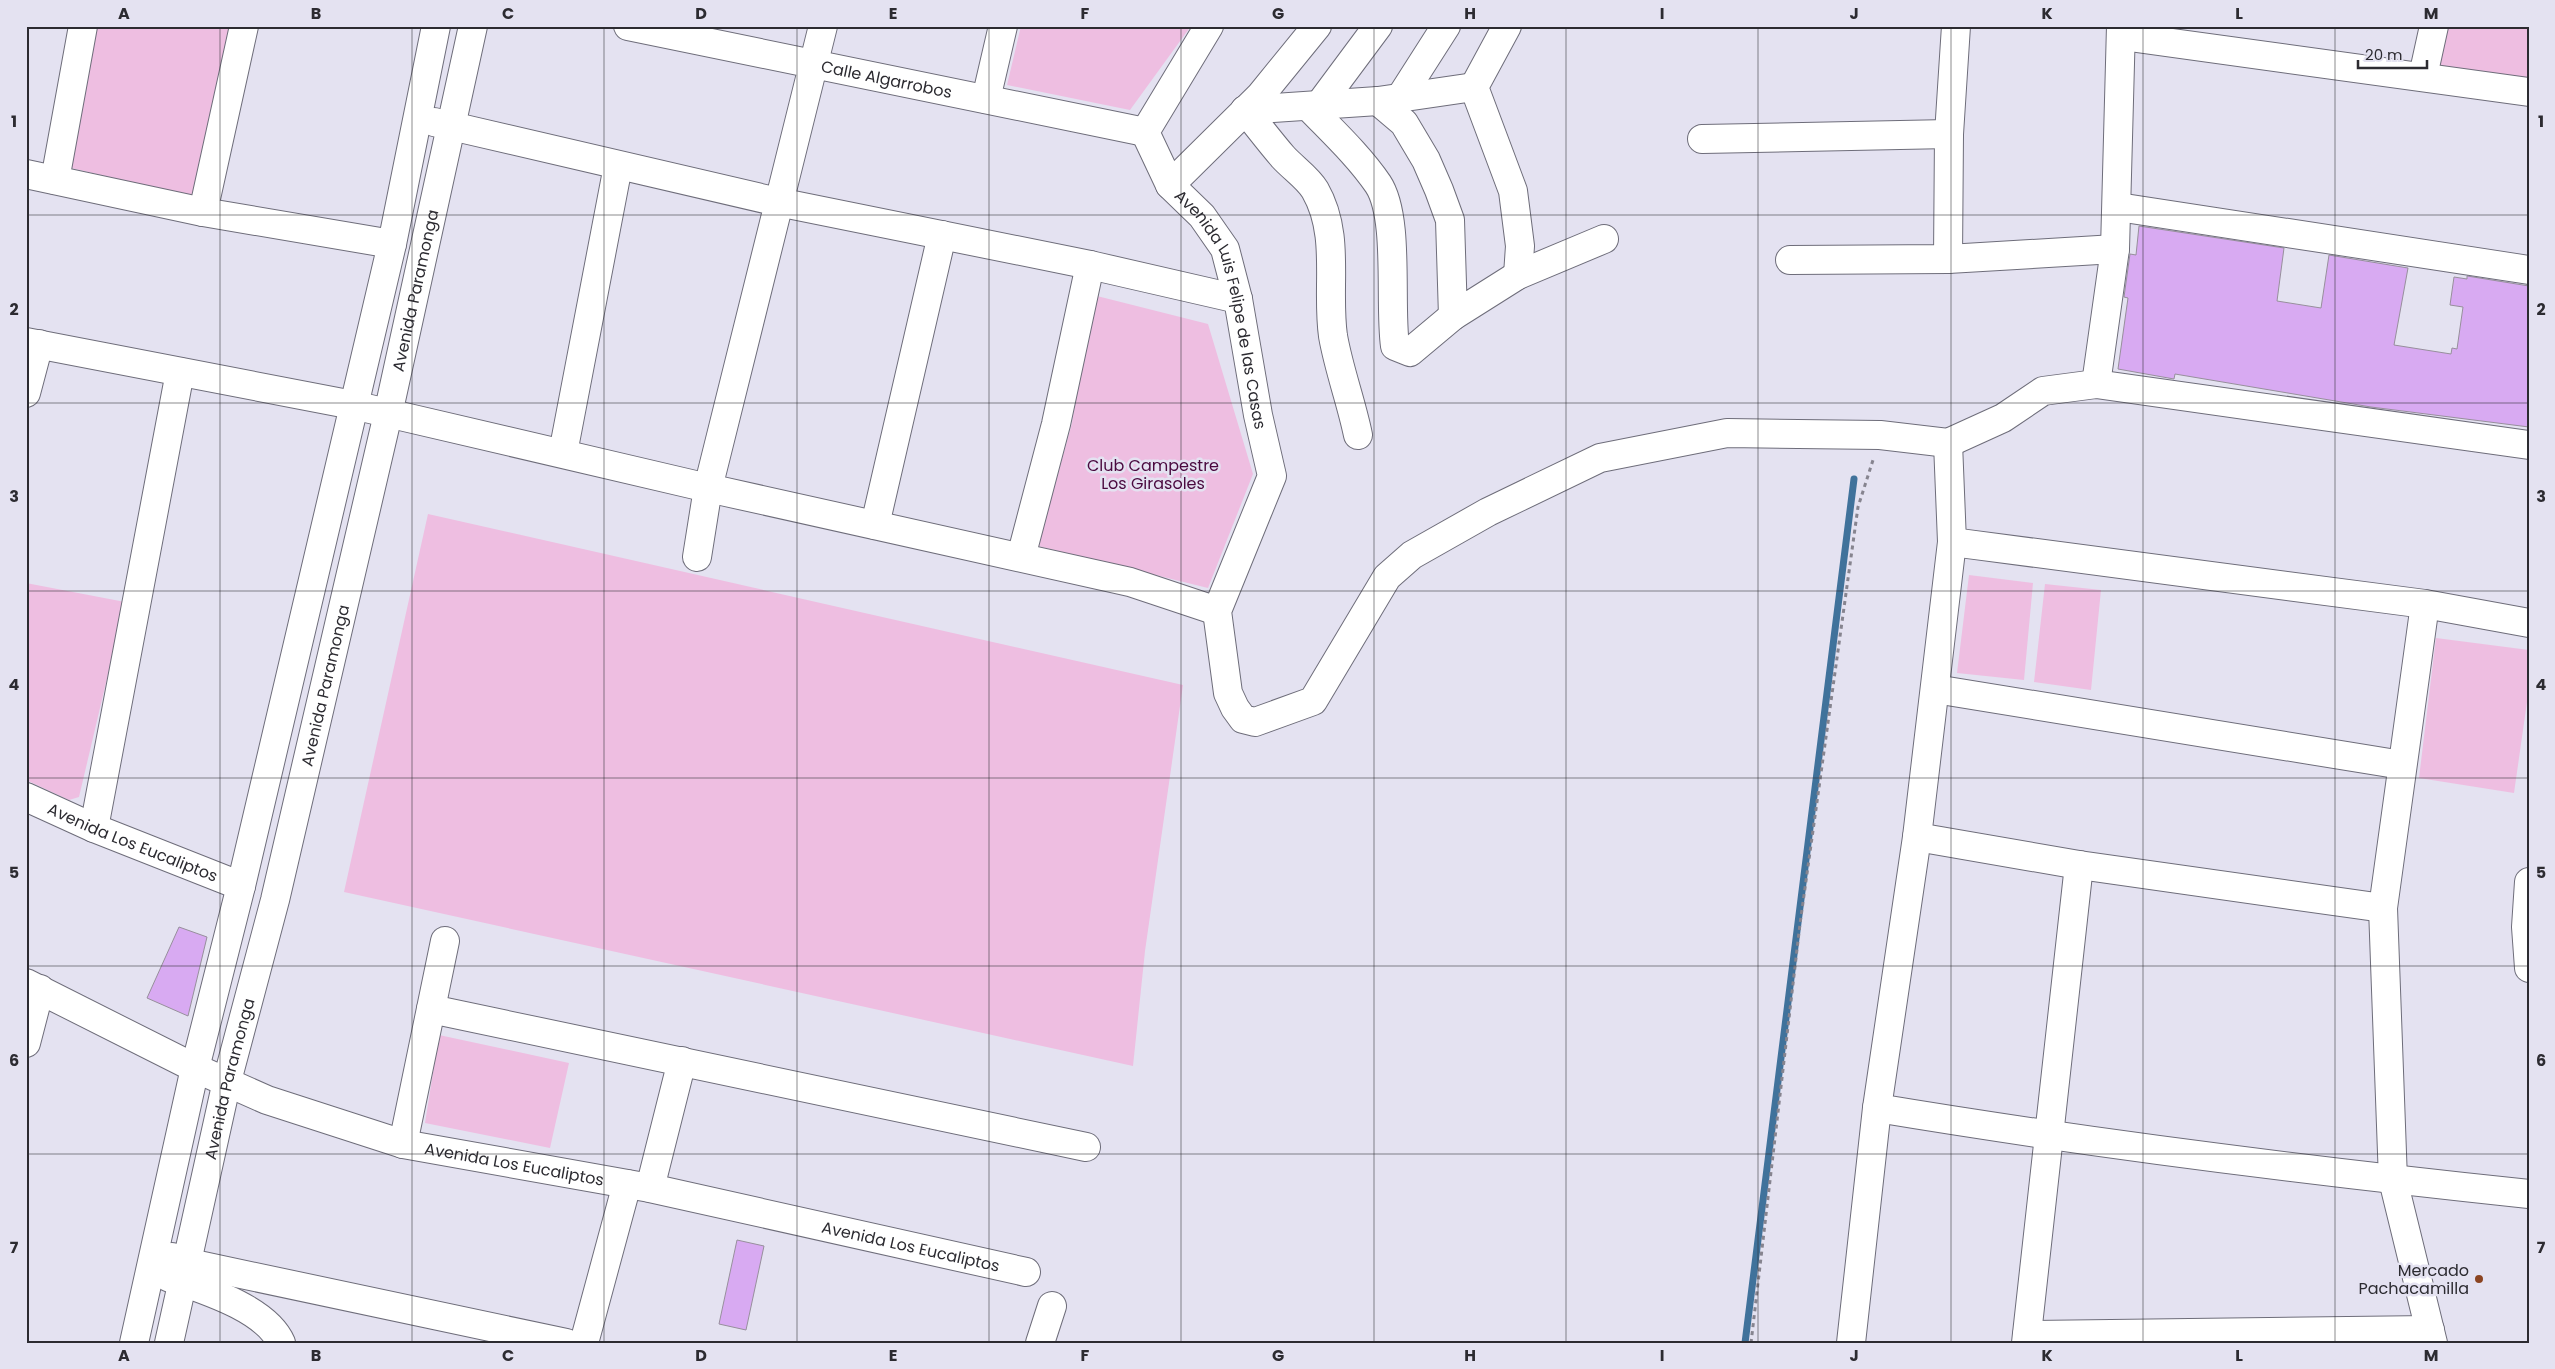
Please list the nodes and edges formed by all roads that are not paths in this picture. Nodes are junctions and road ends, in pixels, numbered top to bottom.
1 (83, 26) edge
2 (244, 26) edge
3 (436, 26) edge
4 (472, 26) edge
5 (823, 26) edge
6 (1003, 26) edge
7 (1209, 26) edge
8 (1317, 26) edge
9 (1378, 26) edge
10 (1446, 26) edge
11 (1507, 26) edge
12 (1956, 26) edge
13 (2434, 26) edge
14 (639, 27) edge
15 (2121, 31) edge
16 (815, 64) junction
17 (2423, 76) junction
18 (1474, 87) junction
19 (2529, 92) edge
20 (986, 99) junction
21 (1389, 100) junction
22 (1314, 105) junction
23 (1245, 110) junction
24 (416, 118) junction
25 (451, 126) junction
26 (1145, 132) junction
27 (1949, 134) junction
28 (1702, 139) dead end
29 (618, 166) junction
30 (26, 174) edge
31 (55, 180) junction
32 (1170, 186) junction
33 (778, 202) junction
34 (2118, 207) junction
35 (203, 212) junction
36 (942, 235) junction
37 (1604, 239) dead end
38 (392, 244) junction
39 (2115, 249) junction
40 (1948, 258) junction
41 (1790, 260) dead end
42 (1090, 265) junction
43 (2529, 270) edge
44 (1518, 275) junction
45 (1238, 298) junction
46 (1453, 316) junction
47 (33, 343) edge
48 (180, 372) junction
49 (2096, 384) junction
50 (26, 393) edge
51 (352, 405) junction
52 (388, 414) junction
53 (1358, 435) dead end
54 (1948, 443) junction
55 (2529, 445) edge
56 (563, 453) junction
57 (708, 488) junction
58 (876, 525) junction
59 (1952, 542) junction
60 (697, 556) dead end
61 (1021, 557) junction
62 (2425, 604) junction
63 (1217, 612) junction
64 (2529, 623) edge
65 (1935, 690) junction
66 (2402, 765) junction
67 (26, 797) edge
68 (94, 828) junction
69 (1917, 837) junction
70 (2079, 865) junction
71 (2529, 882) edge
72 (241, 886) junction
73 (2383, 908) junction
74 (445, 941) dead end
75 (2529, 968) edge
76 (33, 986) edge
77 (430, 1009) junction
78 (26, 1044) edge
79 (682, 1061) junction
80 (195, 1068) junction
81 (227, 1081) junction
82 (1877, 1108) junction
83 (2049, 1136) junction
84 (403, 1144) junction
85 (1086, 1147) dead end
86 (2393, 1180) junction
87 (639, 1186) junction
88 (2529, 1194) edge
89 (152, 1261) junction
90 (1026, 1272) dead end
91 (186, 1273) junction
92 (1052, 1306) dead end
93 (2432, 1336) edge
94 (2027, 1339) edge
95 (134, 1343) edge
96 (169, 1343) edge
97 (281, 1343) edge
98 (566, 1343) edge
99 (584, 1343) edge
100 (1040, 1343) edge
101 (1851, 1343) edge

1 - 31 street
2 - 35 street
3 - 24 street, Avenida Paramonga
4 - 25 street, Avenida Paramonga
5 - 16 street
6 - 20 street
7 - 26 street
8 - 23 street
9 - 22 street
10 - 21 street
11 - 18 street
12 - 27 street
13 - 17 street
14 - 16 street, Calle Algarrobos
15 - 17 street
15 - 34 street
16 - 20 street, Calle Algarrobos
16 - 33 street
17 - 19 street
18 - 21 street
18 - 44 street
20 - 26 street, Calle Algarrobos
21 - 22 street
21 - 46 street
22 - 23 street
22 - 46 street
23 - 32 street
23 - 53 street
24 - 25 street
24 - 38 street, Avenida Paramonga
25 - 29 street
25 - 52 street, Avenida Paramonga
26 - 32 street, Avenida Luis Felipe de las Casas
27 - 28 street
27 - 40 street
29 - 33 street
29 - 56 street
30 - 31 street
31 - 35 street
32 - 45 street, Avenida Luis Felipe de las Casas
33 - 36 street
33 - 57 street
34 - 39 street
34 - 43 street
35 - 38 street
36 - 42 street
36 - 58 street
37 - 44 street
38 - 51 street, Avenida Paramonga
39 - 40 street
39 - 49 street
40 - 41 street
42 - 45 street
42 - 61 street
44 - 46 street
45 - 63 street, Avenida Luis Felipe de las Casas
47 - 48 street
47 - 50 street
48 - 51 street
48 - 68 street
49 - 54 street
49 - 55 street
51 - 52 street
51 - 72 street, Avenida Paramonga
52 - 56 street
52 - 81 street, Avenida Paramonga
54 - 59 street
54 - 63 street
56 - 57 street
57 - 58 street
57 - 60 street
58 - 61 street
59 - 62 street
59 - 65 street
61 - 63 street
62 - 64 street
62 - 66 street
65 - 66 street
65 - 69 street
66 - 73 street
67 - 68 street, Avenida Los Eucaliptos
68 - 72 street, Avenida Los Eucaliptos
69 - 70 street
69 - 82 street
70 - 73 street
70 - 83 street
71 - 75 street
72 - 80 street, Avenida Paramonga
73 - 86 street
74 - 77 street
76 - 78 street
76 - 80 street, Avenida Los Eucaliptos
77 - 79 street
77 - 84 street
79 - 85 street
79 - 87 street
80 - 81 street, Avenida Los Eucaliptos
80 - 89 street, Avenida Paramonga
81 - 84 street, Avenida Los Eucaliptos
81 - 91 street, Avenida Paramonga
82 - 83 street
82 - 101 street
83 - 86 street
83 - 94 street
84 - 87 street, Avenida Los Eucaliptos
86 - 88 street
86 - 93 street
87 - 90 street, Avenida Los Eucaliptos
87 - 99 street
89 - 91 street
89 - 95 street, Avenida Paramonga
91 - 96 street, Avenida Paramonga
91 - 97 street
91 - 98 street
92 - 100 street
93 - 94 street

